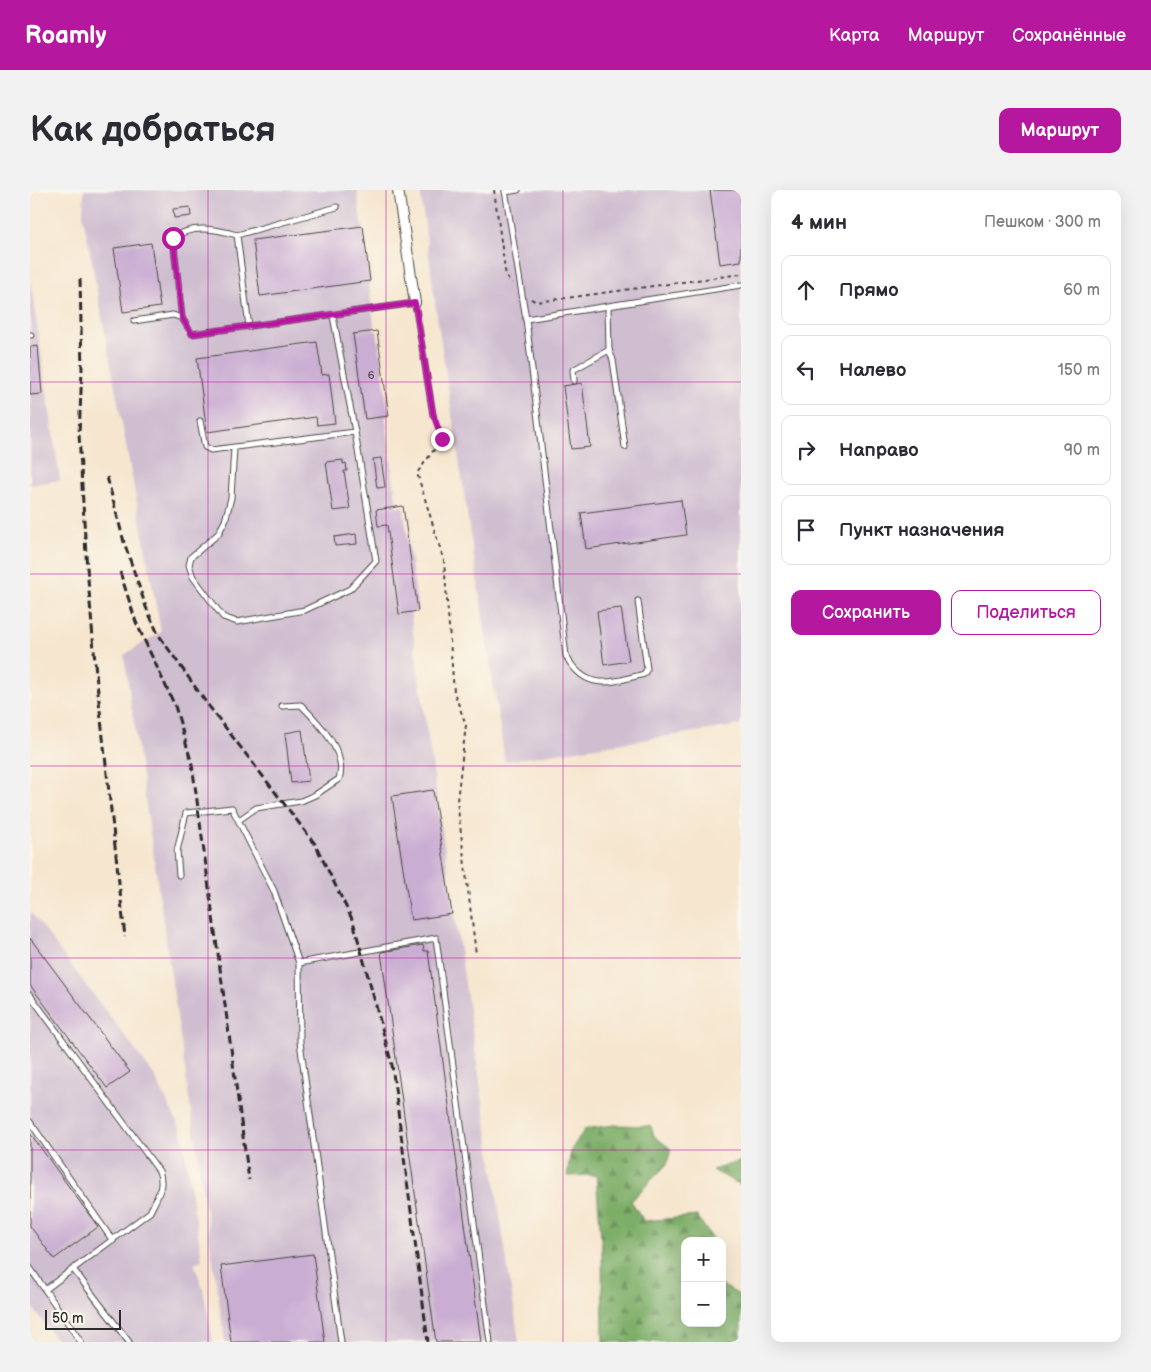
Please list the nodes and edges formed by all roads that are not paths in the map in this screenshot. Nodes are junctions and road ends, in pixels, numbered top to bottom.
1 (398, 190) edge
2 (518, 190) edge
3 (505, 191) edge
4 (337, 207) dead end
5 (237, 235) junction
6 (741, 285) edge
7 (415, 303) junction
8 (608, 306) junction
9 (332, 316) junction
10 (182, 318) junction
11 (526, 319) junction
12 (134, 321) dead end
13 (249, 327) junction
14 (609, 350) junction
15 (574, 381) dead end
16 (433, 414) road end
17 (200, 421) dead end
18 (355, 432) junction
19 (625, 447) dead end
20 (234, 448) junction
21 (638, 601) dead end
22 (282, 706) dead end
23 (239, 820) junction
24 (179, 875) dead end
25 (299, 963) junction
26 (30, 995) edge
27 (30, 1122) edge
28 (113, 1241) junction
29 (30, 1268) edge
30 (73, 1269) junction
31 (46, 1289) junction
32 (81, 1342) edge
33 (129, 1342) edge
34 (341, 1342) edge
35 (490, 1342) edge

1 - 7 street
2 - 3 lane
3 - 11 lane
4 - 5 lane
5 - 10 lane
5 - 13 lane
6 - 8 lane
7 - 9 lane
7 - 16 lane
8 - 11 lane
8 - 14 lane
9 - 13 lane
9 - 18 lane
10 - 12 lane
10 - 13 lane
11 - 21 lane
14 - 15 lane
14 - 19 lane
17 - 20 lane
18 - 20 lane
18 - 20 lane
22 - 23 lane
23 - 24 lane
23 - 25 lane
25 - 34 lane
25 - 35 lane
26 - 28 lane
27 - 28 lane
28 - 30 lane
29 - 31 lane
30 - 31 lane
30 - 33 lane
31 - 32 lane

